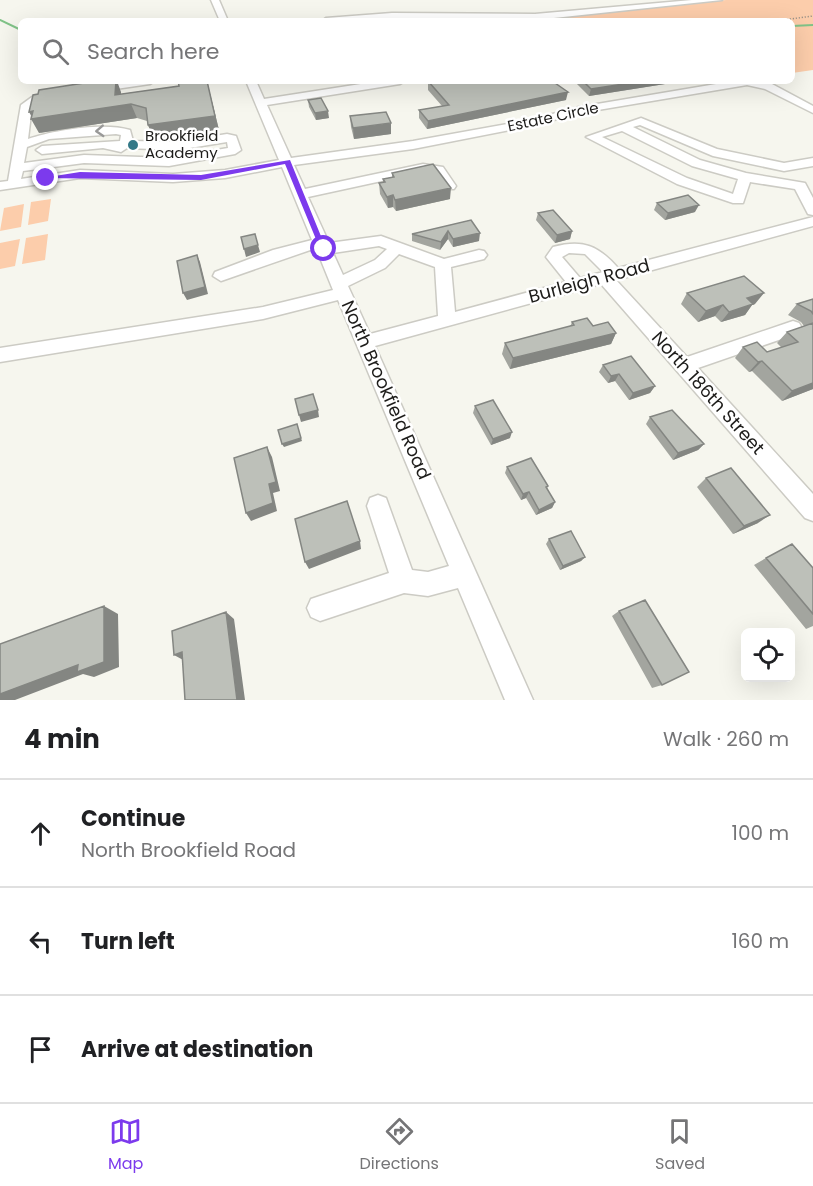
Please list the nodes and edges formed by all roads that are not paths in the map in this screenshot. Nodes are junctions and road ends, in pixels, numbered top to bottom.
1 (215, 0) edge
2 (592, 0) edge
3 (718, 0) edge
4 (603, 11) junction
5 (224, 18) edge
6 (366, 18) edge
7 (129, 84) edge
8 (252, 84) edge
9 (362, 84) edge
10 (735, 84) edge
11 (758, 84) edge
12 (295, 85) dead end
13 (299, 97) junction
14 (261, 103) junction
15 (813, 110) edge
16 (623, 127) junction
17 (124, 144) junction
18 (20, 149) junction
19 (112, 159) junction
20 (287, 161) junction
21 (813, 162) edge
22 (784, 167) junction
23 (17, 168) junction
24 (100, 175) junction
25 (745, 177) junction
26 (14, 183) junction
27 (0, 186) edge
28 (449, 186) edge
29 (807, 186) edge
30 (301, 194) junction
31 (813, 211) edge
32 (813, 221) edge
33 (323, 246) junction
34 (397, 248) junction
35 (479, 255) dead end
36 (443, 264) junction
37 (609, 275) junction
38 (221, 276) dead end
39 (576, 284) junction
40 (342, 289) junction
41 (447, 319) junction
42 (793, 328) edge
43 (366, 342) junction
44 (0, 355) edge
45 (683, 366) junction
46 (378, 507) dead end
47 (813, 510) edge
48 (466, 574) junction
49 (404, 581) junction
50 (320, 608) dead end
51 (519, 700) edge

1 - 5 street
2 - 4 street
3 - 4 street
4 - 6 street
7 - 18 street
8 - 14 street, North Brookfield Road
9 - 13 street
10 - 20 street, Estate Circle
11 - 15 street, Estate Circle
12 - 13 street
13 - 14 street
14 - 20 street, North Brookfield Road
16 - 22 street
16 - 25 street
16 - 25 street
17 - 18 street
17 - 19 street
17 - 19 street
18 - 23 street
19 - 23 street
19 - 24 street
20 - 24 street, Estate Circle
20 - 30 street, North Brookfield Road
21 - 22 street
22 - 29 street
23 - 26 street
24 - 26 street, Estate Circle
25 - 29 street
26 - 27 street, Estate Circle
28 - 30 street
29 - 31 street
30 - 33 street, North Brookfield Road
32 - 37 street, Burleigh Road
33 - 34 street
33 - 38 street
33 - 40 street, North Brookfield Road
34 - 36 street
34 - 40 street
35 - 36 street
36 - 41 street
37 - 39 street, Burleigh Road
37 - 39 street, North 186th Street
37 - 45 street, North 186th Street
39 - 41 street, Burleigh Road
40 - 43 street, North Brookfield Road
40 - 44 street
41 - 43 street, Burleigh Road
42 - 45 street
43 - 48 street, North Brookfield Road
45 - 47 street, North 186th Street
46 - 49 street
48 - 49 street
48 - 51 street, North Brookfield Road
49 - 50 street

